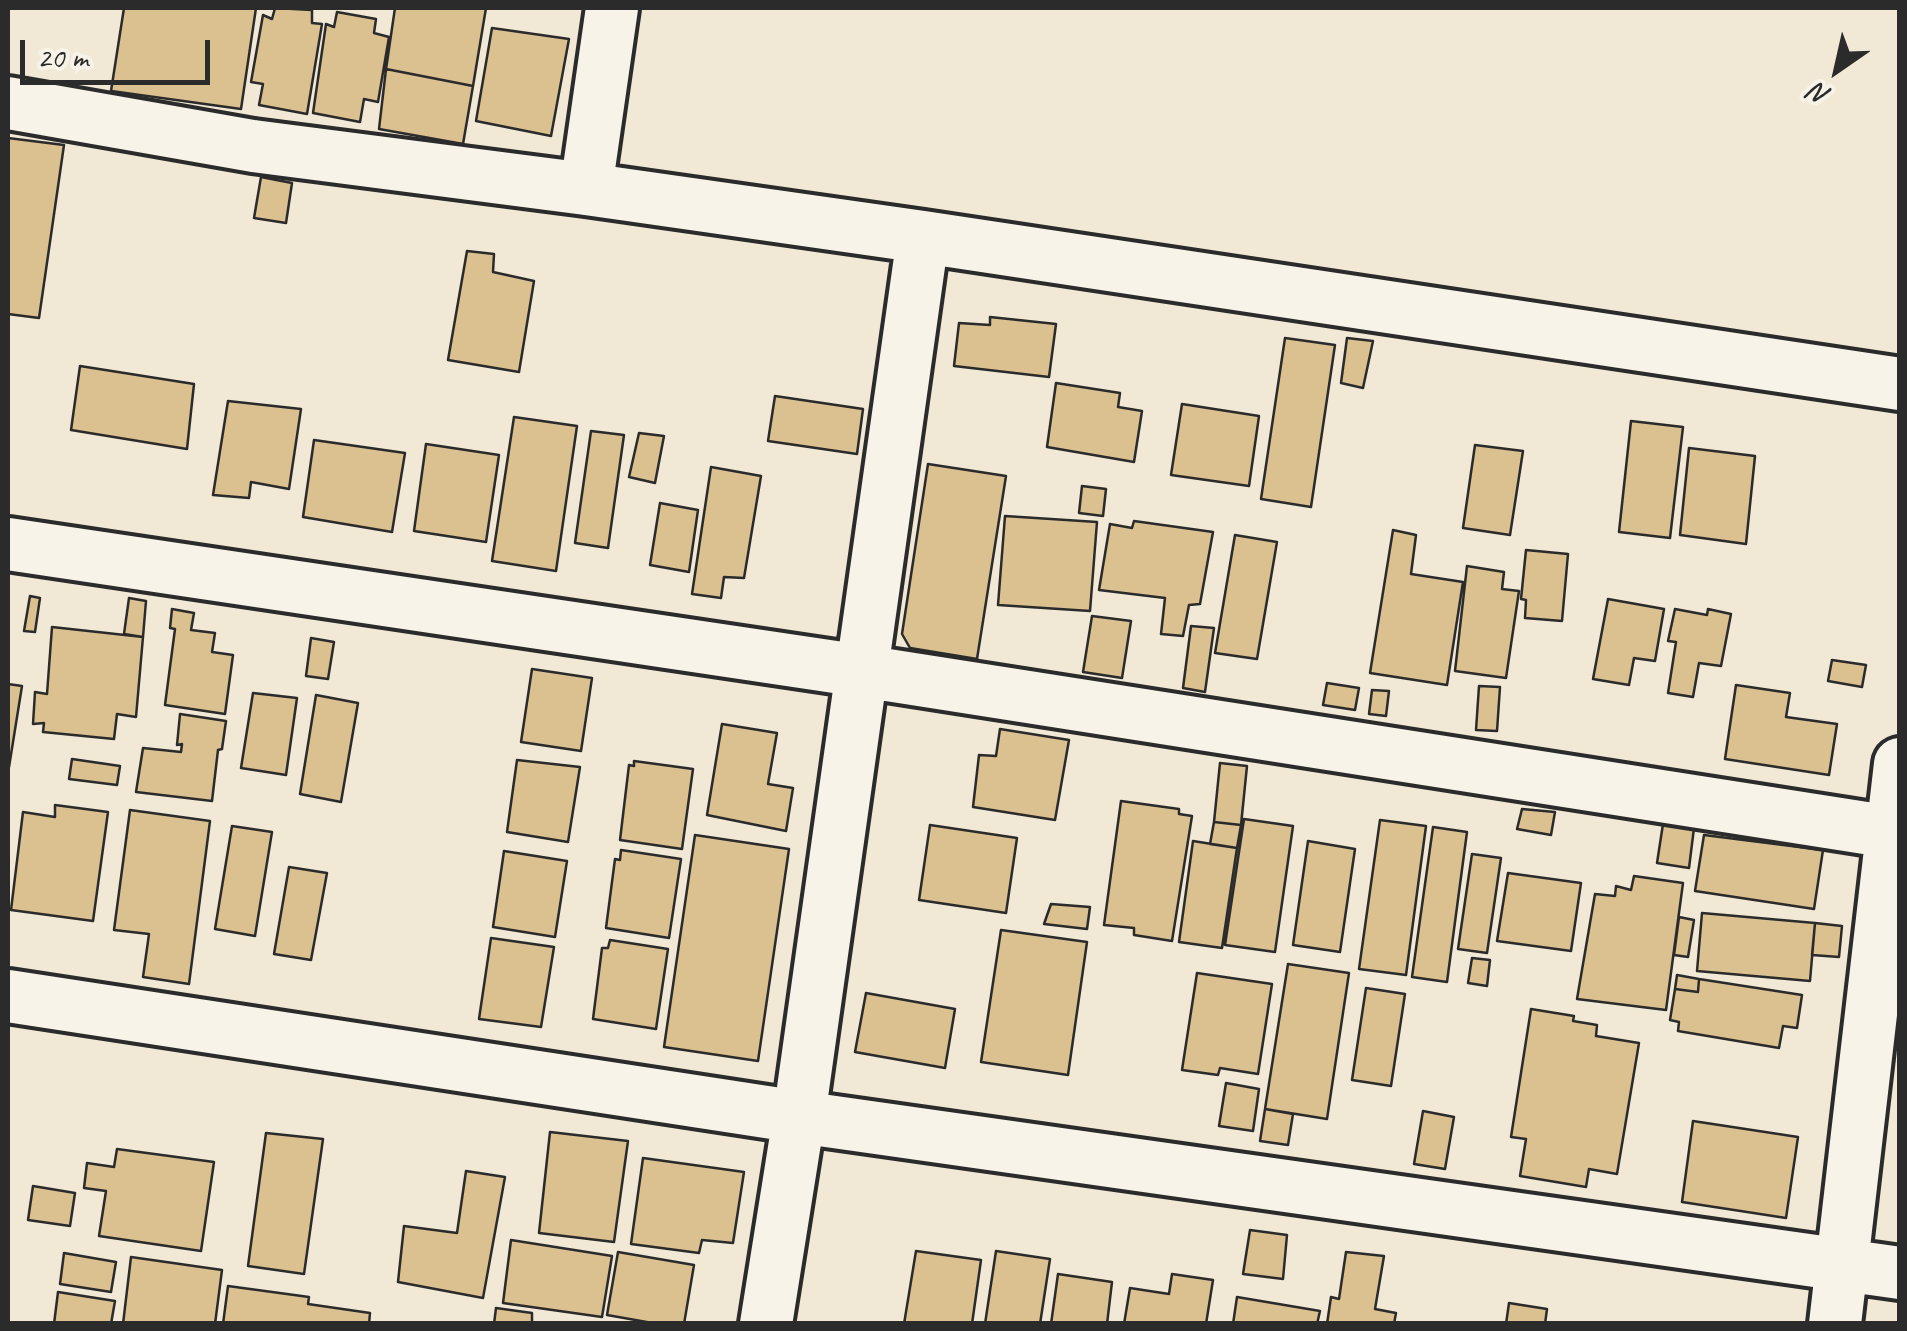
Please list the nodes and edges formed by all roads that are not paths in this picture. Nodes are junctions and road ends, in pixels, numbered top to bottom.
1 (612, 8) edge
2 (8, 103) edge
3 (586, 189) junction
4 (923, 237) junction
5 (1900, 384) edge
6 (8, 544) edge
7 (862, 671) junction
8 (1900, 764) edge
9 (1891, 832) junction
10 (8, 996) edge
11 (799, 1117) junction
12 (1842, 1266) junction
13 (1900, 1273) edge
14 (766, 1324) edge
15 (1835, 1324) edge

1 - 3 street
2 - 3 street
3 - 4 street
4 - 5 street
4 - 7 street
6 - 7 street
7 - 9 street
7 - 11 street
8 - 9 street
9 - 12 street
10 - 11 street
11 - 12 street
11 - 14 street
12 - 13 street
12 - 15 street

